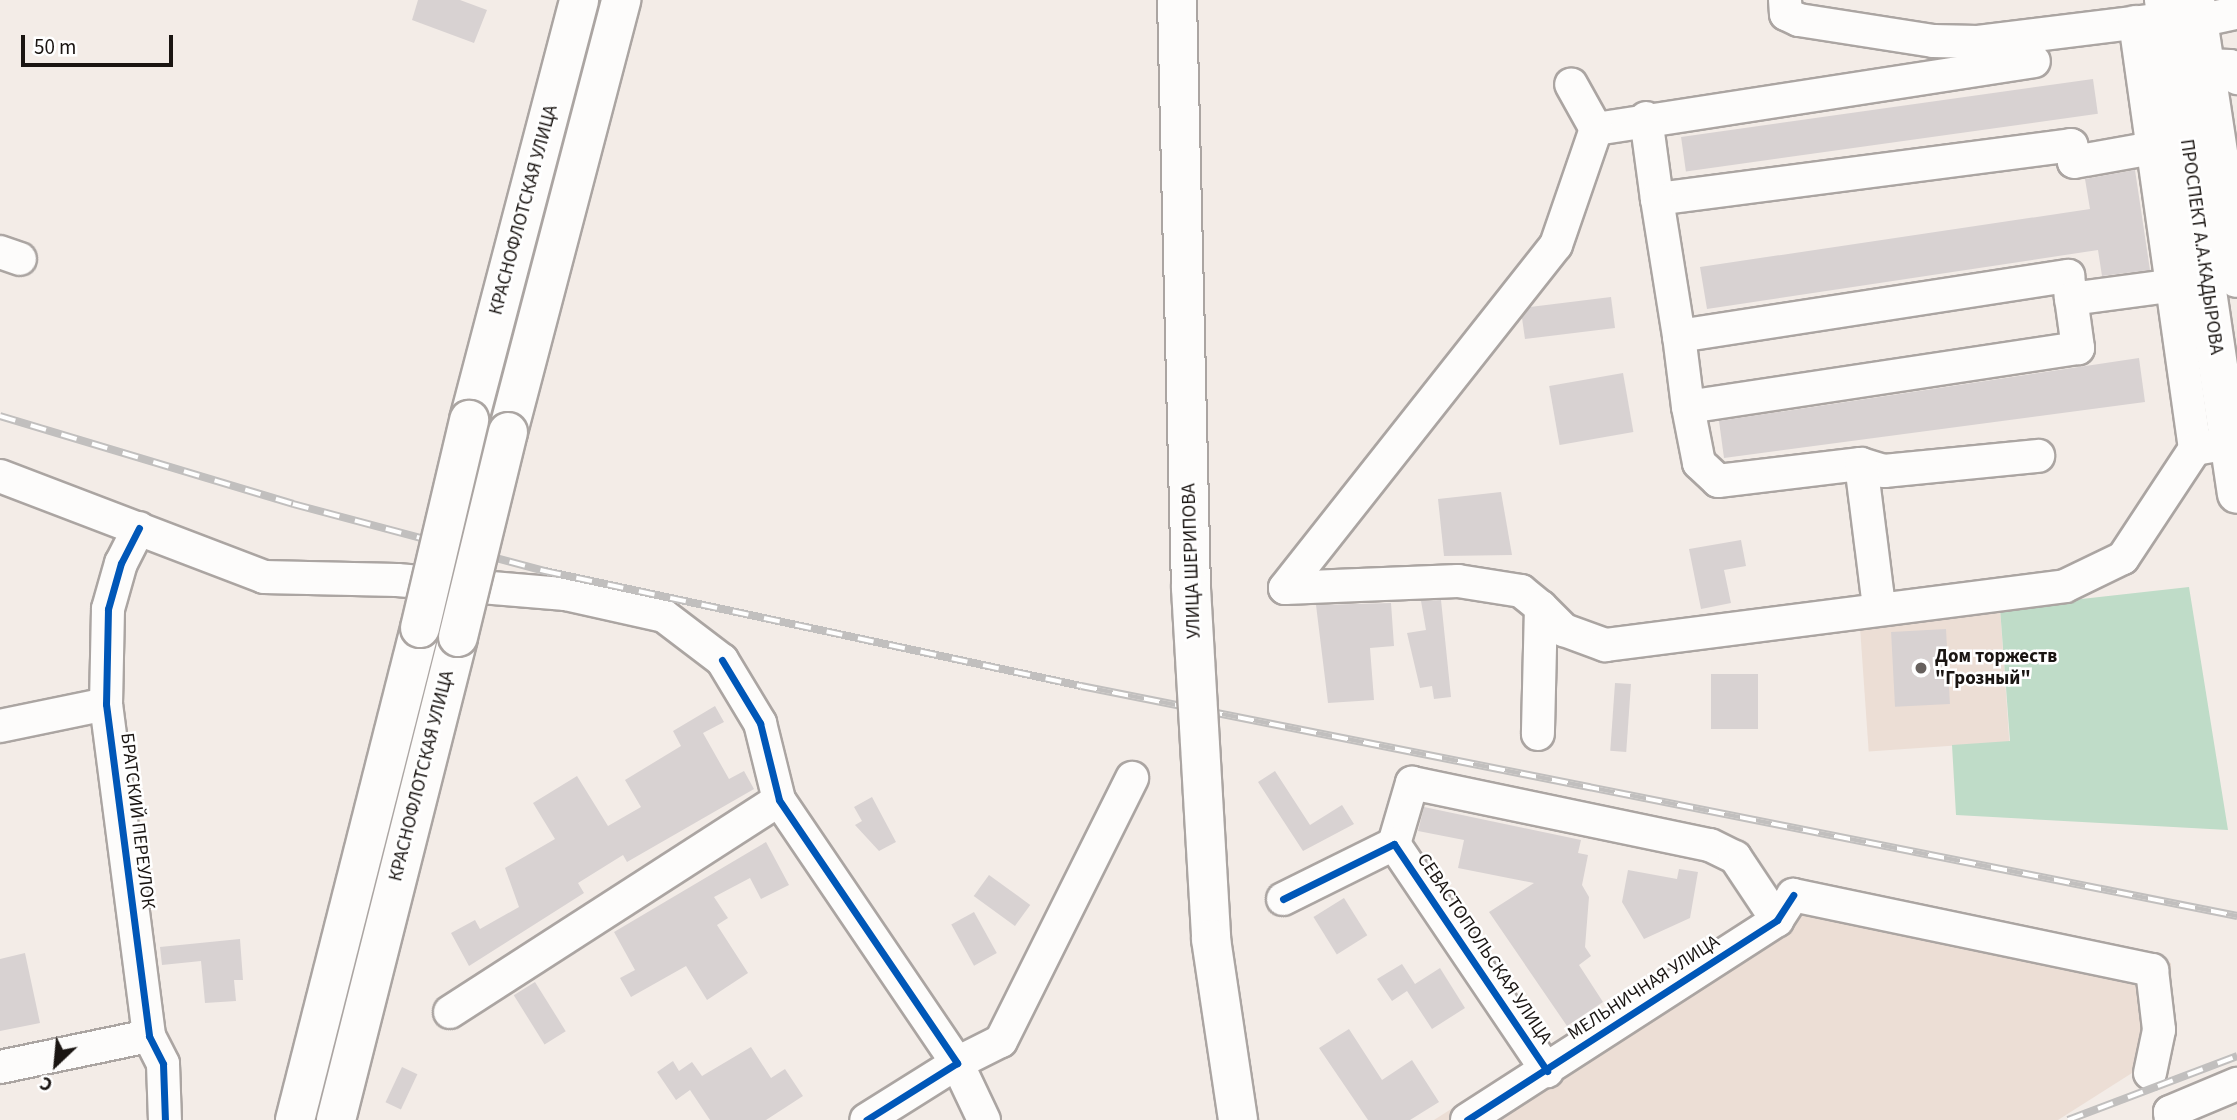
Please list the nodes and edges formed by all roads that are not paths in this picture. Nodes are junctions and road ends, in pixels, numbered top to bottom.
1 (579, 0) edge
2 (621, 0) edge
3 (1177, 0) edge
4 (1785, 0) edge
5 (2172, 12) edge
6 (2237, 13) edge
7 (2034, 61) dead end
8 (2220, 72) edge
9 (1571, 84) dead end
10 (1646, 118) junction
11 (1596, 129) junction
12 (2169, 146) junction
13 (1657, 200) junction
14 (2204, 282) edge
15 (2071, 299) junction
16 (1679, 336) junction
17 (1688, 407) junction
18 (2212, 446) junction
19 (2039, 456) dead end
20 (1861, 464) junction
21 (0, 476) edge
22 (2237, 494) edge
23 (139, 528) junction
24 (1541, 607) junction
25 (1879, 607) junction
26 (106, 704) junction
27 (0, 726) edge
28 (1538, 734) dead end
29 (1132, 778) dead end
30 (779, 800) junction
31 (1394, 844) junction
32 (1283, 899) dead end
33 (1785, 907) junction
34 (450, 1012) dead end
35 (149, 1036) junction
36 (957, 1063) junction
37 (0, 1067) edge
38 (1547, 1071) junction
39 (2150, 1073) dead end
40 (2237, 1084) edge
41 (2163, 1117) edge
42 (165, 1120) edge
43 (296, 1120) edge
44 (336, 1120) edge
45 (866, 1120) edge
46 (984, 1120) edge
47 (1238, 1120) edge
48 (1467, 1120) edge

1 - 43 main road, КРАСНОФЛОТСКАЯ УЛИЦА, bridge
2 - 44 main road, КРАСНОФЛОТСКАЯ УЛИЦА, bridge
3 - 47 main road, УЛИЦА ШЕРИПОВА, bridge
4 - 5 street
5 - 6 street
5 - 8 main road, ПРОСПЕКТ А.А.КАДЫРОВА
5 - 12 main road, ПРОСПЕКТ А.А.КАДЫРОВА
7 - 10 street
8 - 14 main road, ПРОСПЕКТ А.А.КАДЫРОВА
9 - 11 street
10 - 11 street
10 - 13 street
11 - 24 street
12 - 13 street
12 - 14 main road, ПРОСПЕКТ А.А.КАДЫРОВА
13 - 16 street
14 - 15 street
14 - 18 main road, ПРОСПЕКТ А.А.КАДЫРОВА
15 - 16 street
15 - 17 street
16 - 17 street
17 - 20 street
18 - 22 main road, ПРОСПЕКТ А.А.КАДЫРОВА
18 - 25 street
19 - 20 street
20 - 25 street
21 - 23 street
23 - 26 street, БРАТСКИЙ ПЕРЕУЛОК
23 - 30 street
24 - 25 street
24 - 28 street
26 - 27 street
26 - 35 street, БРАТСКИЙ ПЕРЕУЛОК
29 - 36 street
30 - 34 street
30 - 36 street
31 - 32 street, СЕВАСТОПОЛЬСКАЯ УЛИЦА
31 - 33 street
31 - 38 street, СЕВАСТОПОЛЬСКАЯ УЛИЦА
33 - 38 street, МЕЛЬНИЧНАЯ УЛИЦА
33 - 39 street
35 - 37 street
35 - 42 street, БРАТСКИЙ ПЕРЕУЛОК
36 - 45 street
36 - 46 street
38 - 48 street, МЕЛЬНИЧНАЯ УЛИЦА
40 - 41 street

